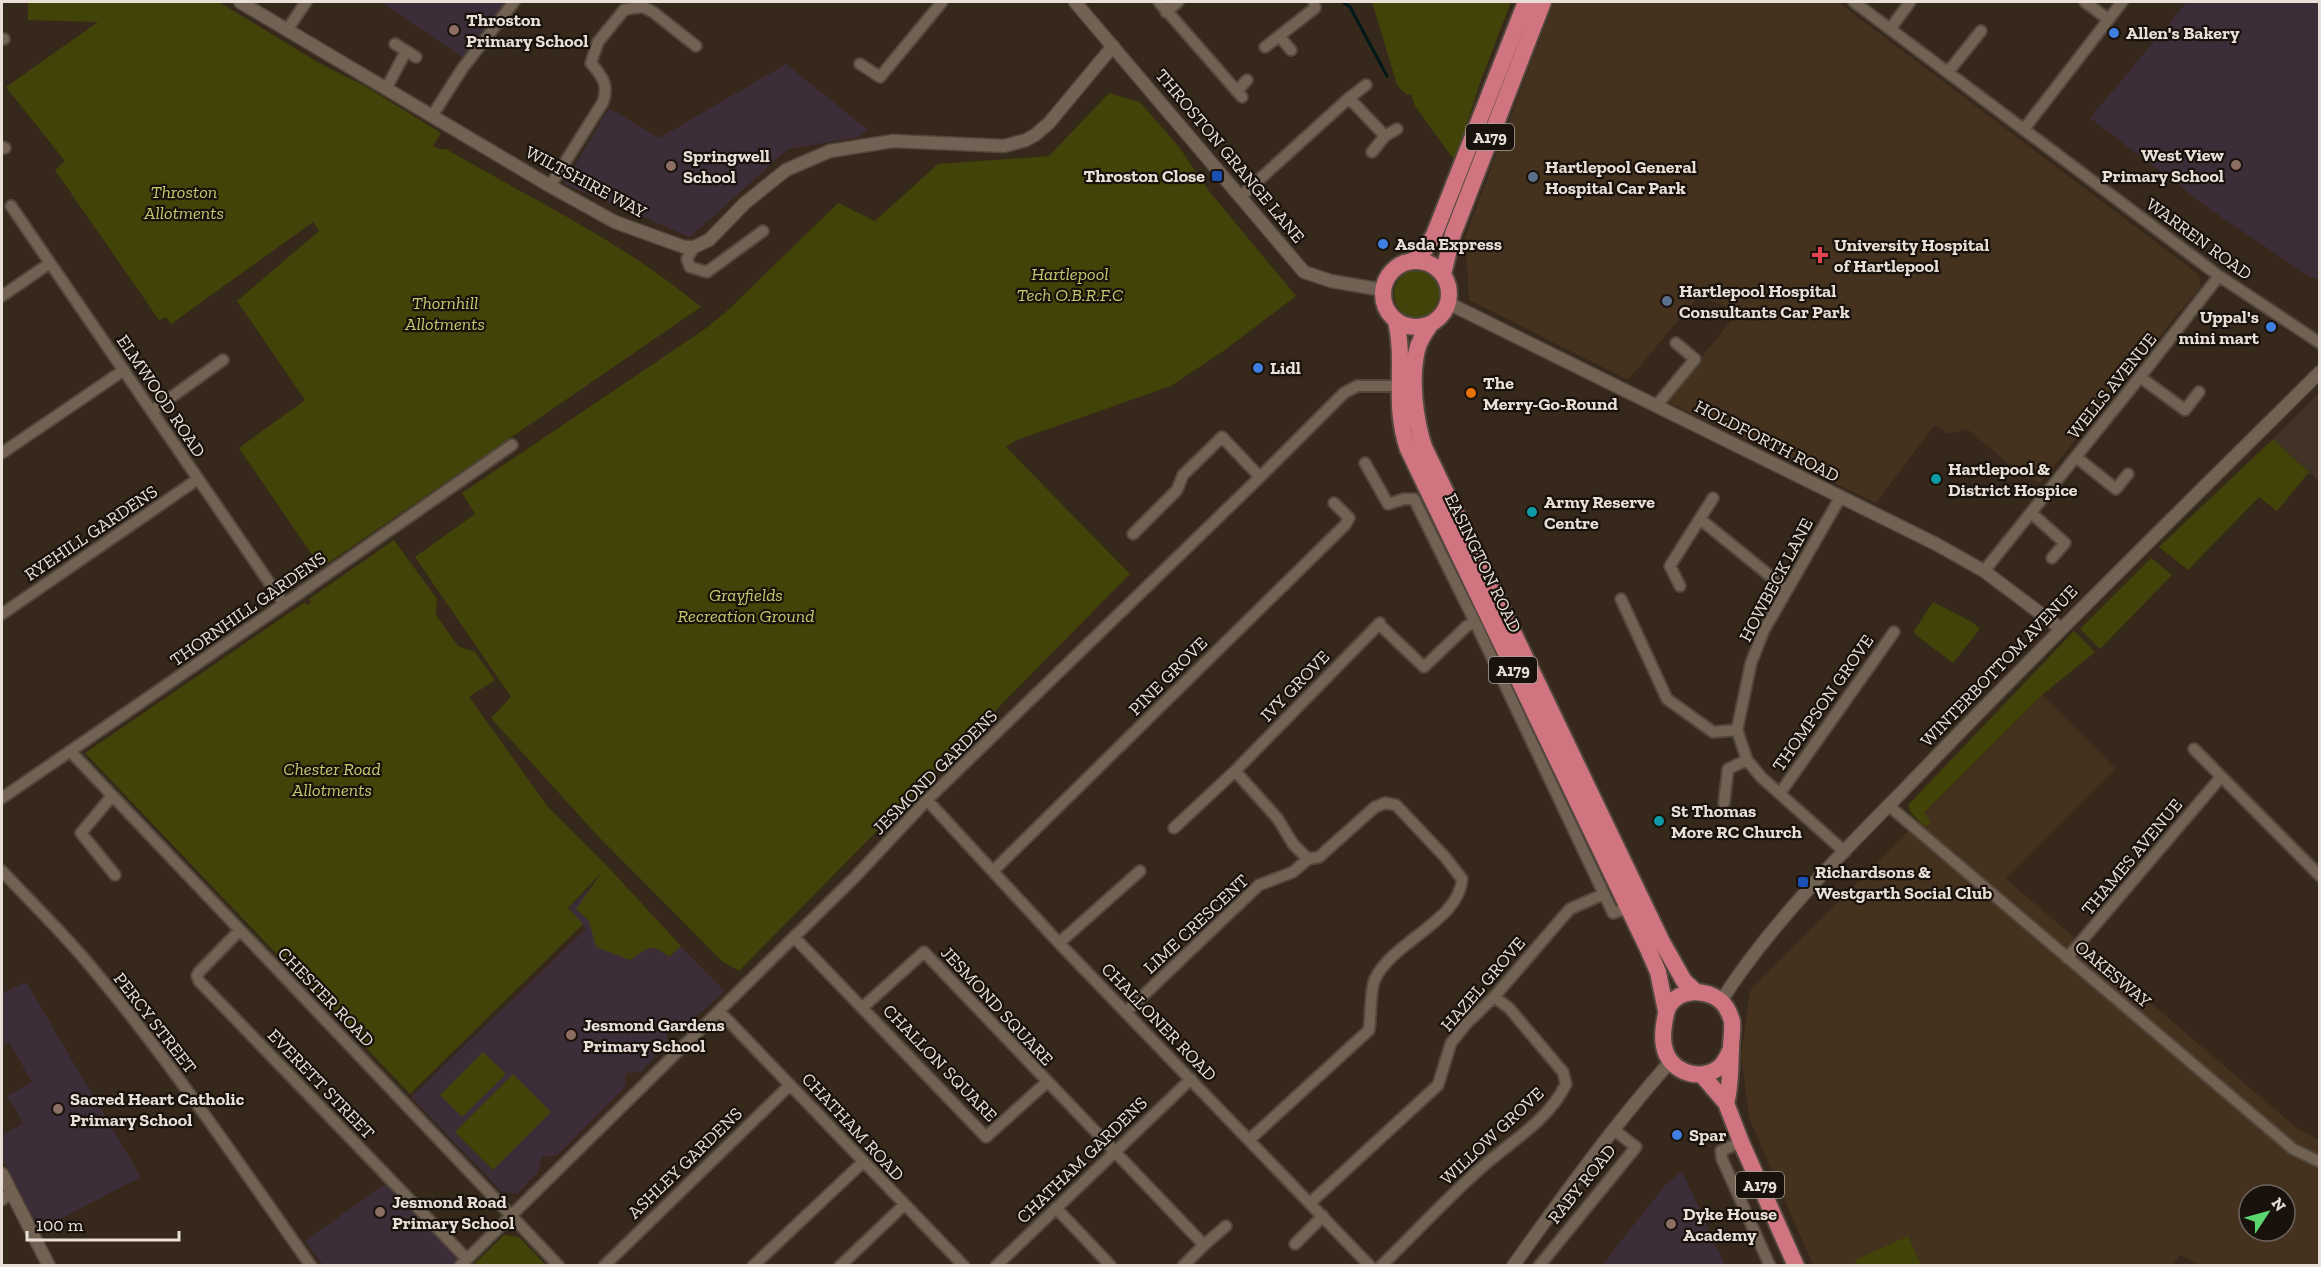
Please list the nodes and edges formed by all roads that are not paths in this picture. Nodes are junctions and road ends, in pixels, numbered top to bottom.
1 (240, 2) edge
2 (306, 2) edge
3 (514, 2) edge
4 (942, 2) edge
5 (1075, 2) edge
6 (1159, 2) edge
7 (1178, 2) edge
8 (1314, 2) edge
9 (1526, 2) edge
10 (1543, 2) edge
11 (1854, 2) edge
12 (1875, 2) edge
13 (1910, 2) edge
14 (2085, 2) edge
15 (2122, 2) edge
16 (1166, 12) junction
17 (1868, 12) junction
18 (2108, 19) junction
19 (1890, 28) junction
20 (287, 30) junction
21 (1981, 31) dead end
22 (1279, 36) junction
23 (395, 44) dead end
24 (696, 46) dead end
25 (1113, 46) junction
26 (1265, 47) dead end
27 (1291, 50) dead end
28 (860, 64) dead end
29 (1948, 72) junction
30 (1247, 80) dead end
31 (1366, 85) dead end
32 (386, 89) junction
33 (1349, 98) junction
34 (432, 116) junction
35 (1397, 129) dead end
36 (2024, 129) junction
37 (1385, 136) junction
38 (1372, 152) dead end
39 (550, 186) junction
40 (1240, 197) junction
41 (11, 206) dead end
42 (763, 231) dead end
43 (694, 247) junction
44 (1413, 261) junction
45 (50, 263) junction
46 (1443, 274) junction
47 (2219, 276) junction
48 (1383, 290) junction
49 (2, 296) edge
50 (1448, 303) junction
51 (1396, 321) junction
52 (1430, 324) junction
53 (2319, 342) edge
54 (1676, 344) dead end
55 (223, 360) dead end
56 (124, 370) junction
57 (2319, 372) edge
58 (2140, 377) junction
59 (1398, 386) junction
60 (2199, 392) dead end
61 (1657, 405) junction
62 (152, 411) junction
63 (512, 445) dead end
64 (2, 453) edge
65 (2076, 457) junction
66 (1365, 463) dead end
67 (2128, 474) dead end
68 (1260, 477) junction
69 (198, 479) junction
70 (1431, 498) junction
71 (1713, 498) dead end
72 (1840, 498) junction
73 (1335, 503) dead end
74 (2031, 513) junction
75 (1700, 519) junction
76 (1133, 534) dead end
77 (2052, 558) dead end
78 (1984, 571) junction
79 (1490, 584) junction
80 (1680, 586) dead end
81 (1786, 590) junction
82 (1474, 591) junction
83 (1621, 599) dead end
84 (284, 604) junction
85 (2, 614) edge
86 (1475, 622) junction
87 (2060, 628) junction
88 (1894, 632) dead end
89 (1737, 730) junction
90 (2194, 749) dead end
91 (70, 751) junction
92 (1746, 760) junction
93 (1235, 771) junction
94 (2221, 777) junction
95 (1780, 793) junction
96 (112, 795) junction
97 (2, 798) edge
98 (927, 800) junction
99 (1724, 803) dead end
100 (1889, 806) junction
101 (1174, 828) dead end
102 (1845, 852) junction
103 (1308, 859) junction
104 (2, 871) edge
105 (993, 871) junction
106 (1140, 871) dead end
107 (115, 875) dead end
108 (2319, 876) edge
109 (1604, 894) junction
110 (1636, 905) junction
111 (240, 930) junction
112 (794, 937) junction
113 (1059, 943) junction
114 (924, 952) joint
115 (2067, 958) junction
116 (1696, 992) junction
117 (1494, 997) junction
118 (1721, 1001) junction
119 (863, 1007) junction
120 (719, 1011) junction
121 (1666, 1011) junction
122 (1126, 1012) junction
123 (1730, 1051) junction
124 (1670, 1062) junction
125 (1702, 1075) junction
126 (1191, 1079) junction
127 (1047, 1082) junction
128 (790, 1084) junction
129 (1726, 1103) junction
130 (1614, 1130) junction
131 (1249, 1140) junction
132 (1741, 1142) junction
133 (1116, 1151) junction
134 (864, 1162) junction
135 (2319, 1162) edge
136 (2, 1174) edge
137 (6, 1197) edge
138 (1310, 1203) junction
139 (904, 1205) junction
140 (1056, 1208) junction
141 (511, 1215) junction
142 (1323, 1216) junction
143 (1226, 1226) dead end
144 (1295, 1244) dead end
145 (1204, 1245) junction
146 (463, 1262) edge
147 (49, 1266) edge
148 (311, 1266) edge
149 (560, 1266) edge
150 (604, 1266) edge
151 (753, 1266) edge
152 (840, 1266) edge
153 (964, 1266) edge
154 (996, 1266) edge
155 (1111, 1266) edge
156 (1183, 1266) edge
157 (1370, 1266) edge
158 (1381, 1266) edge
159 (1513, 1266) edge
160 (1539, 1266) edge
161 (1770, 1266) edge
162 (1796, 1266) edge

1 - 20 street, WILTSHIRE WAY
2 - 20 street
3 - 34 street
4 - 28 street
5 - 25 street, THROSTON GRANGE LANE
6 - 16 street
7 - 16 street
8 - 22 street
9 - 44 highway, A179
10 - 46 highway, A179
11 - 17 street, WARREN ROAD
12 - 17 street
13 - 19 street
14 - 18 street
15 - 18 street
16 - 30 street
17 - 19 street, WARREN ROAD
18 - 36 street
19 - 29 street, WARREN ROAD
20 - 32 street, WILTSHIRE WAY
21 - 29 street
22 - 26 street
22 - 27 street
23 - 32 street
24 - 39 street
25 - 40 street, THROSTON GRANGE LANE
25 - 43 street
29 - 36 street, WARREN ROAD
31 - 33 street
32 - 34 street, WILTSHIRE WAY
33 - 37 street
33 - 40 street
34 - 39 street, WILTSHIRE WAY
35 - 37 street
36 - 47 street, WARREN ROAD
37 - 38 street
39 - 43 street, WILTSHIRE WAY
40 - 48 street, THROSTON GRANGE LANE
41 - 45 street, ELMWOOD ROAD
42 - 43 street
44 - 46 highway
44 - 48 highway
45 - 49 street
45 - 56 street, ELMWOOD ROAD
46 - 50 highway
47 - 53 street, WARREN ROAD
47 - 58 street, WELLS AVENUE
48 - 51 highway, EASINGTON ROAD
50 - 52 highway, EASINGTON ROAD
50 - 61 street, HOLDFORTH ROAD
51 - 52 highway
51 - 59 highway, EASINGTON ROAD / A179
52 - 70 highway, EASINGTON ROAD / A179
54 - 61 street
55 - 62 street
56 - 62 street, ELMWOOD ROAD
56 - 64 street
57 - 87 street, WINTERBOTTOM AVENUE
58 - 60 street
58 - 65 street, WELLS AVENUE
59 - 68 street, JESMOND GARDENS
59 - 70 highway, EASINGTON ROAD / A179
61 - 72 street, HOLDFORTH ROAD
62 - 69 street, ELMWOOD ROAD
63 - 84 street, THORNHILL GARDENS
65 - 67 street
65 - 74 street, WELLS AVENUE
66 - 70 street, EASINGTON ROAD
68 - 76 street
68 - 98 street, JESMOND GARDENS
69 - 84 street, ELMWOOD ROAD
69 - 85 street, RYEHILL GARDENS
70 - 79 highway, EASINGTON ROAD / A179
70 - 82 highway, EASINGTON ROAD / A179
70 - 86 street, EASINGTON ROAD
71 - 75 street
72 - 78 street, HOLDFORTH ROAD
72 - 81 street, HOWBECK LANE
73 - 105 street, PINE GROVE
74 - 77 street
74 - 78 street, WELLS AVENUE
75 - 80 street
75 - 81 street
78 - 87 street, HOLDFORTH ROAD
79 - 82 highway
79 - 110 highway, EASINGTON ROAD / A179
81 - 89 street, HOWBECK LANE
82 - 110 highway, EASINGTON ROAD / A179
83 - 89 street
84 - 91 street, THORNHILL GARDENS
86 - 93 street, IVY GROVE
86 - 109 street, EASINGTON ROAD
87 - 100 street, WINTERBOTTOM AVENUE
88 - 95 street, THOMPSON GROVE
89 - 92 street, HOWBECK LANE
90 - 94 street
91 - 96 street, CHESTER ROAD
91 - 97 street, THORNHILL GARDENS
92 - 95 street, HOWBECK LANE
92 - 99 street
93 - 101 street, IVY GROVE
93 - 103 street
94 - 108 street
94 - 115 street, THAMES AVENUE
95 - 102 street, HOWBECK LANE
96 - 107 street
96 - 111 street, CHESTER ROAD
98 - 105 street, CHALLONER ROAD
98 - 112 street, JESMOND GARDENS
100 - 102 street, WINTERBOTTOM AVENUE
100 - 115 street, OAKESWAY
102 - 118 street, WINTERBOTTOM AVENUE
103 - 122 street, LIME CRESCENT
103 - 131 street, LIME CRESCENT
104 - 148 street, PERCY STREET
105 - 113 street, CHALLONER ROAD
106 - 113 street
109 - 110 street, EASINGTON ROAD
109 - 117 street, HAZEL GROVE
110 - 116 highway, EASINGTON ROAD / A179
110 - 121 highway, EASINGTON ROAD / A179
111 - 141 street, CHESTER ROAD
111 - 146 street, EVERETT STREET
112 - 119 street, CHALLON SQUARE
112 - 120 street, JESMOND GARDENS
113 - 122 street, CHALLONER ROAD
114 - 119 street, CHALLON SQUARE
114 - 127 street, JESMOND SQUARE
115 - 135 street, OAKESWAY
116 - 118 highway, A179
116 - 121 highway
117 - 138 street, HAZEL GROVE
117 - 158 street, WILLOW GROVE
118 - 123 highway, A179
119 - 127 street, CHALLON SQUARE
120 - 128 street, CHATHAM ROAD
120 - 141 street, JESMOND GARDENS
121 - 124 highway, A179
122 - 126 street, CHALLONER ROAD
123 - 125 highway
123 - 129 highway, A179
124 - 125 highway, A179
124 - 130 street, RABY ROAD
125 - 129 highway, A179
126 - 131 street, CHALLONER ROAD
126 - 133 street, CHATHAM GARDENS
127 - 133 street, JESMOND SQUARE
128 - 134 street, CHATHAM ROAD
128 - 150 street, ASHLEY GARDENS
129 - 132 highway, A179
130 - 159 street, RABY ROAD
130 - 160 street, RABY ROAD
131 - 138 street, CHALLONER ROAD
132 - 161 street
132 - 162 highway, A179
133 - 140 street, CHATHAM GARDENS
133 - 145 street, JESMOND SQUARE
134 - 139 street, CHATHAM ROAD
134 - 151 street
136 - 137 street
137 - 147 street
138 - 142 street, CHALLONER ROAD
139 - 152 street
139 - 153 street, CHATHAM ROAD
140 - 154 street, CHATHAM GARDENS
140 - 155 street
141 - 146 street, JESMOND GARDENS
141 - 149 street, CHESTER ROAD
142 - 144 street
142 - 157 street, CHALLONER ROAD
143 - 145 street
145 - 156 street

